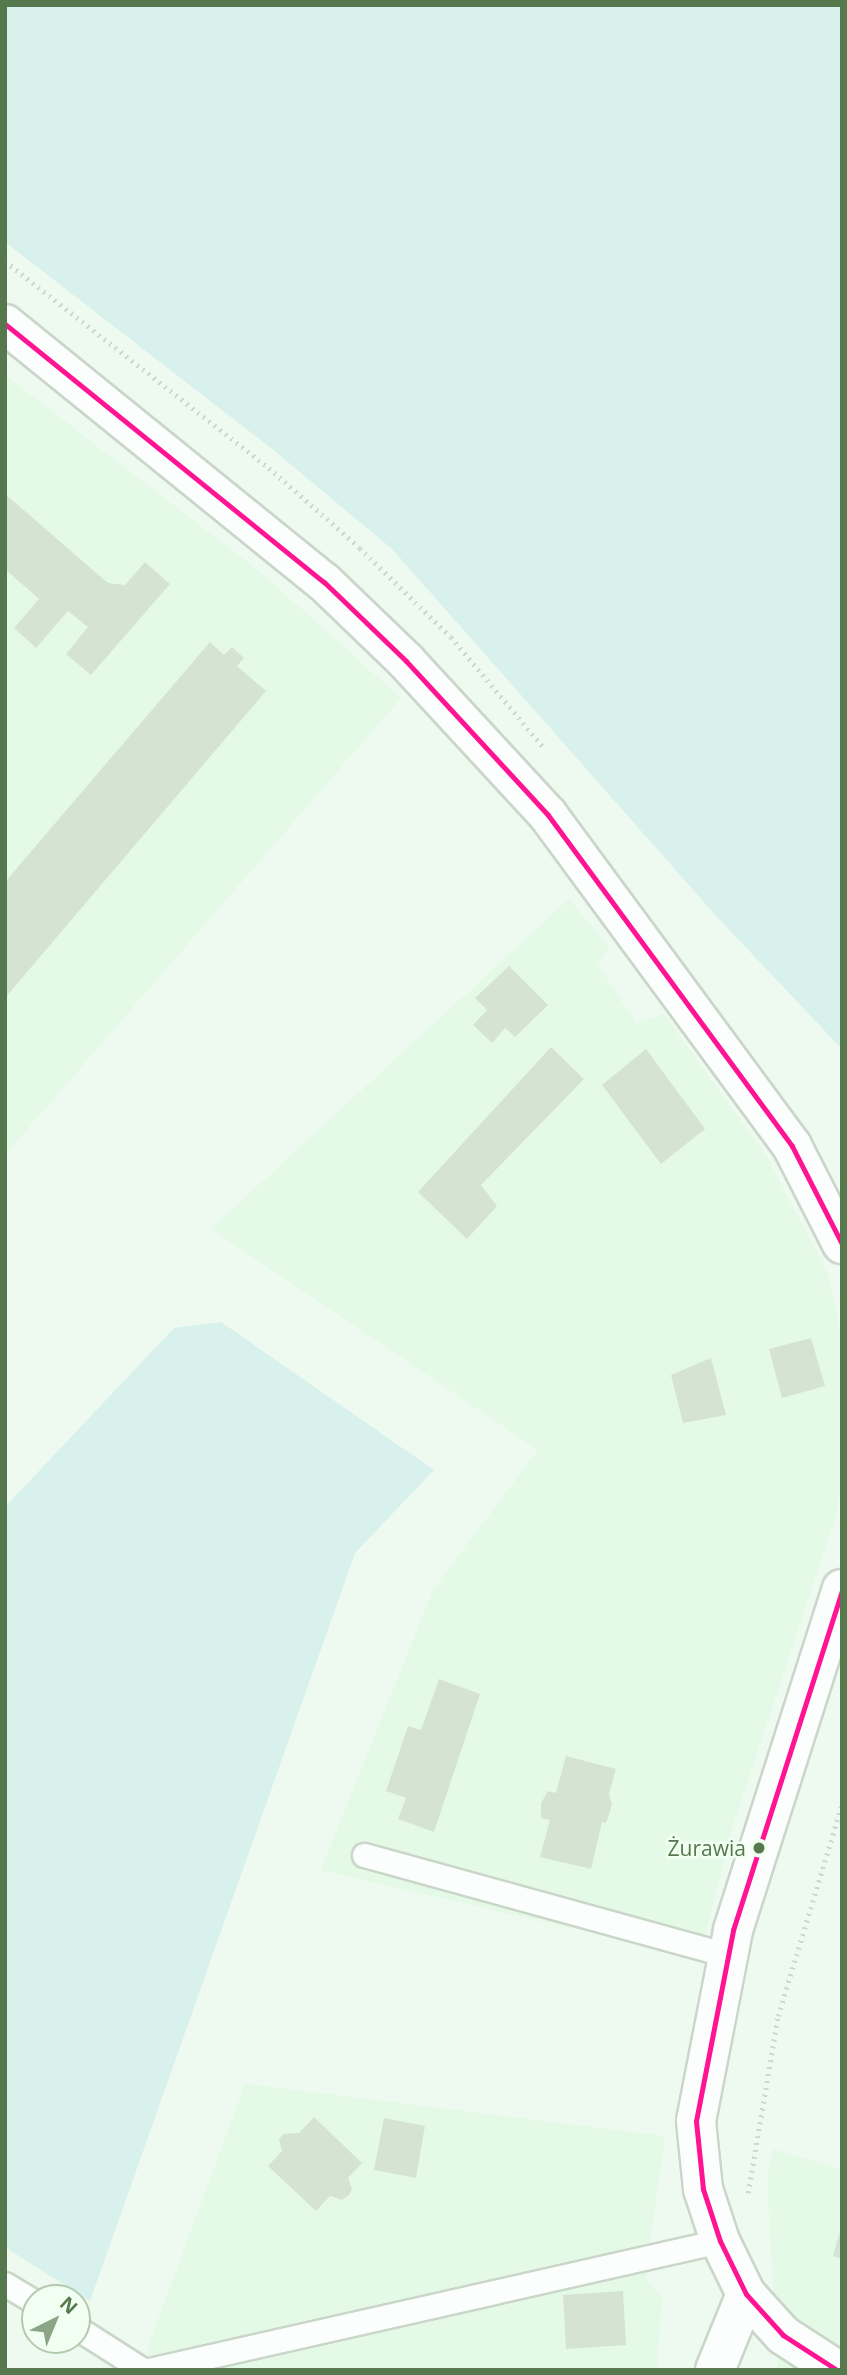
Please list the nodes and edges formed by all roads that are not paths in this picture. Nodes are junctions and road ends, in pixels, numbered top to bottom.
1 (5, 324) edge
2 (839, 1231) edge
3 (842, 1589) edge
4 (364, 1855) dead end
5 (728, 1955) junction
6 (720, 2241) junction
7 (5, 2284) edge
8 (21, 2294) edge
9 (746, 2294) junction
10 (91, 2337) edge
11 (142, 2370) edge
12 (149, 2370) edge
13 (715, 2370) edge
14 (837, 2370) edge

1 - 2 street
3 - 5 street
4 - 5 lane
5 - 6 street
6 - 9 street
6 - 12 lane
7 - 8 lane
9 - 13 street
9 - 14 street
10 - 11 lane

